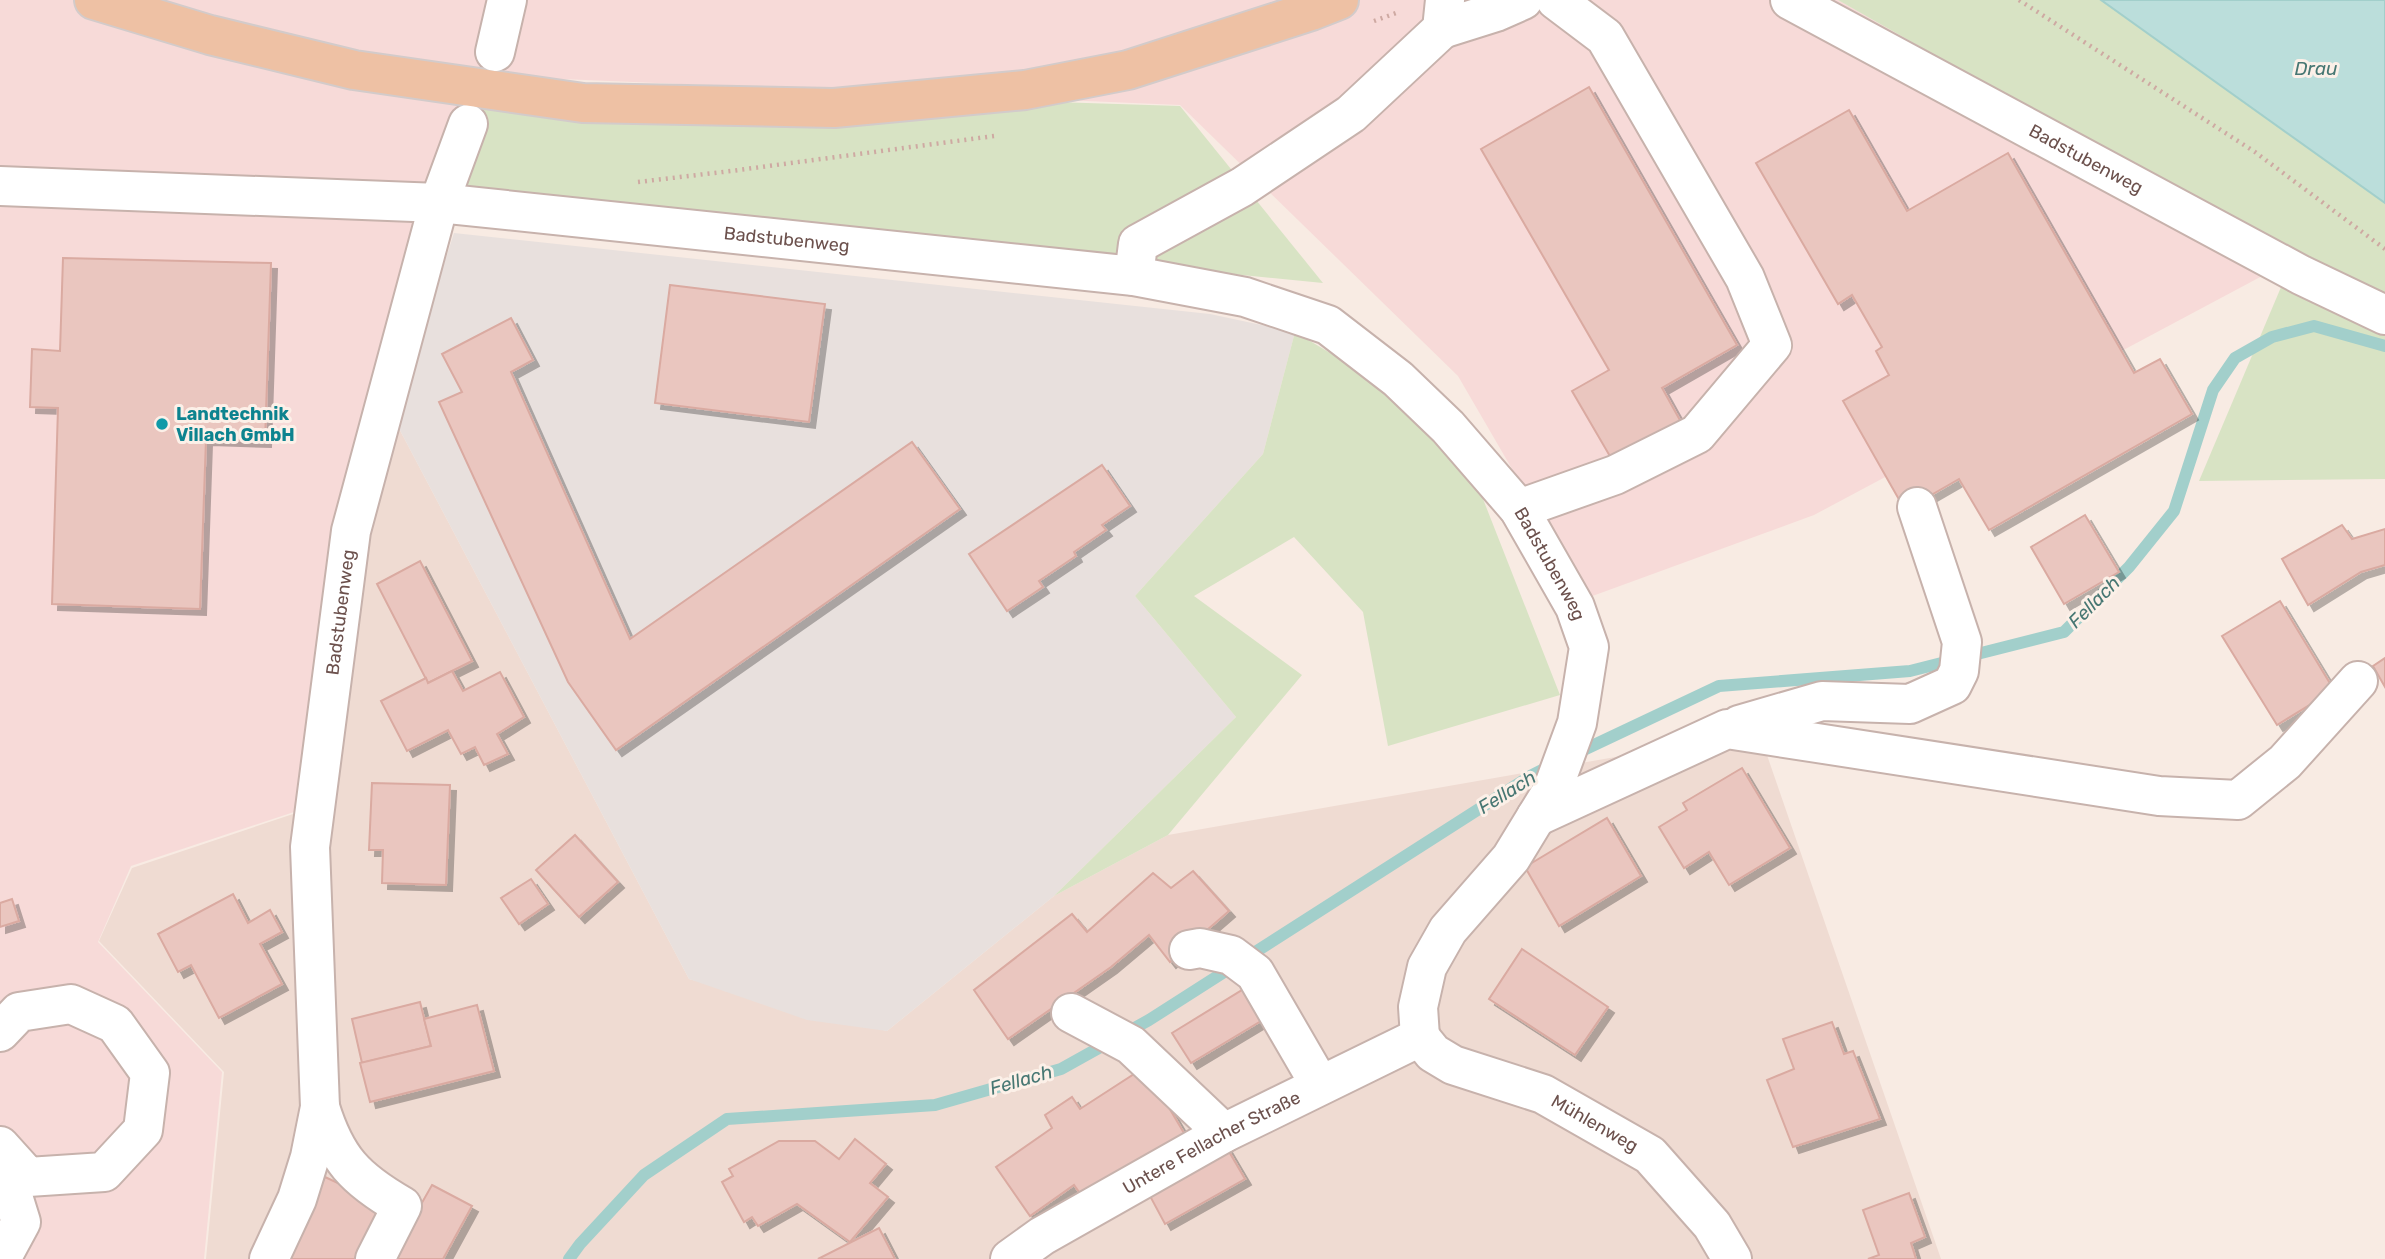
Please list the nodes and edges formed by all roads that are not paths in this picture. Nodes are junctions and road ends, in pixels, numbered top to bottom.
1 (94, 0) edge
2 (507, 0) edge
3 (1339, 0) edge
4 (1523, 0) edge
5 (1556, 0) edge
6 (1790, 0) edge
7 (1444, 14) edge
8 (495, 52) dead end
9 (468, 124) dead end
10 (0, 187) edge
11 (439, 203) junction
12 (1134, 276) junction
13 (2385, 315) edge
14 (1917, 507) dead end
15 (1519, 509) junction
16 (2358, 681) dead end
17 (1727, 729) junction
18 (1544, 804) junction
19 (1189, 950) dead end
20 (1102, 1029) dead end
21 (0, 1032) edge
22 (1420, 1037) junction
23 (1320, 1085) junction
24 (320, 1107) junction
25 (1224, 1133) junction
26 (0, 1146) edge
27 (0, 1153) edge
28 (1, 1259) edge
29 (269, 1259) edge
30 (375, 1259) edge
31 (1010, 1259) edge
32 (1731, 1259) edge

1 - 3 main road
2 - 8 street
4 - 7 street
5 - 15 street
6 - 13 street, Badstubenweg
7 - 12 street
9 - 11 street
10 - 11 street, Badstubenweg
11 - 12 street, Badstubenweg
11 - 24 street, Badstubenweg
12 - 15 street, Badstubenweg
14 - 17 street
15 - 18 street, Badstubenweg
16 - 17 street
17 - 18 street
18 - 22 street, Badstubenweg
19 - 23 street
20 - 25 street
21 - 26 street
22 - 23 street, Untere Fellacher Straße
22 - 32 street, Mühlenweg
23 - 25 street, Untere Fellacher Straße
24 - 29 street
24 - 30 street
25 - 31 street, Untere Fellacher Straße
27 - 28 street

